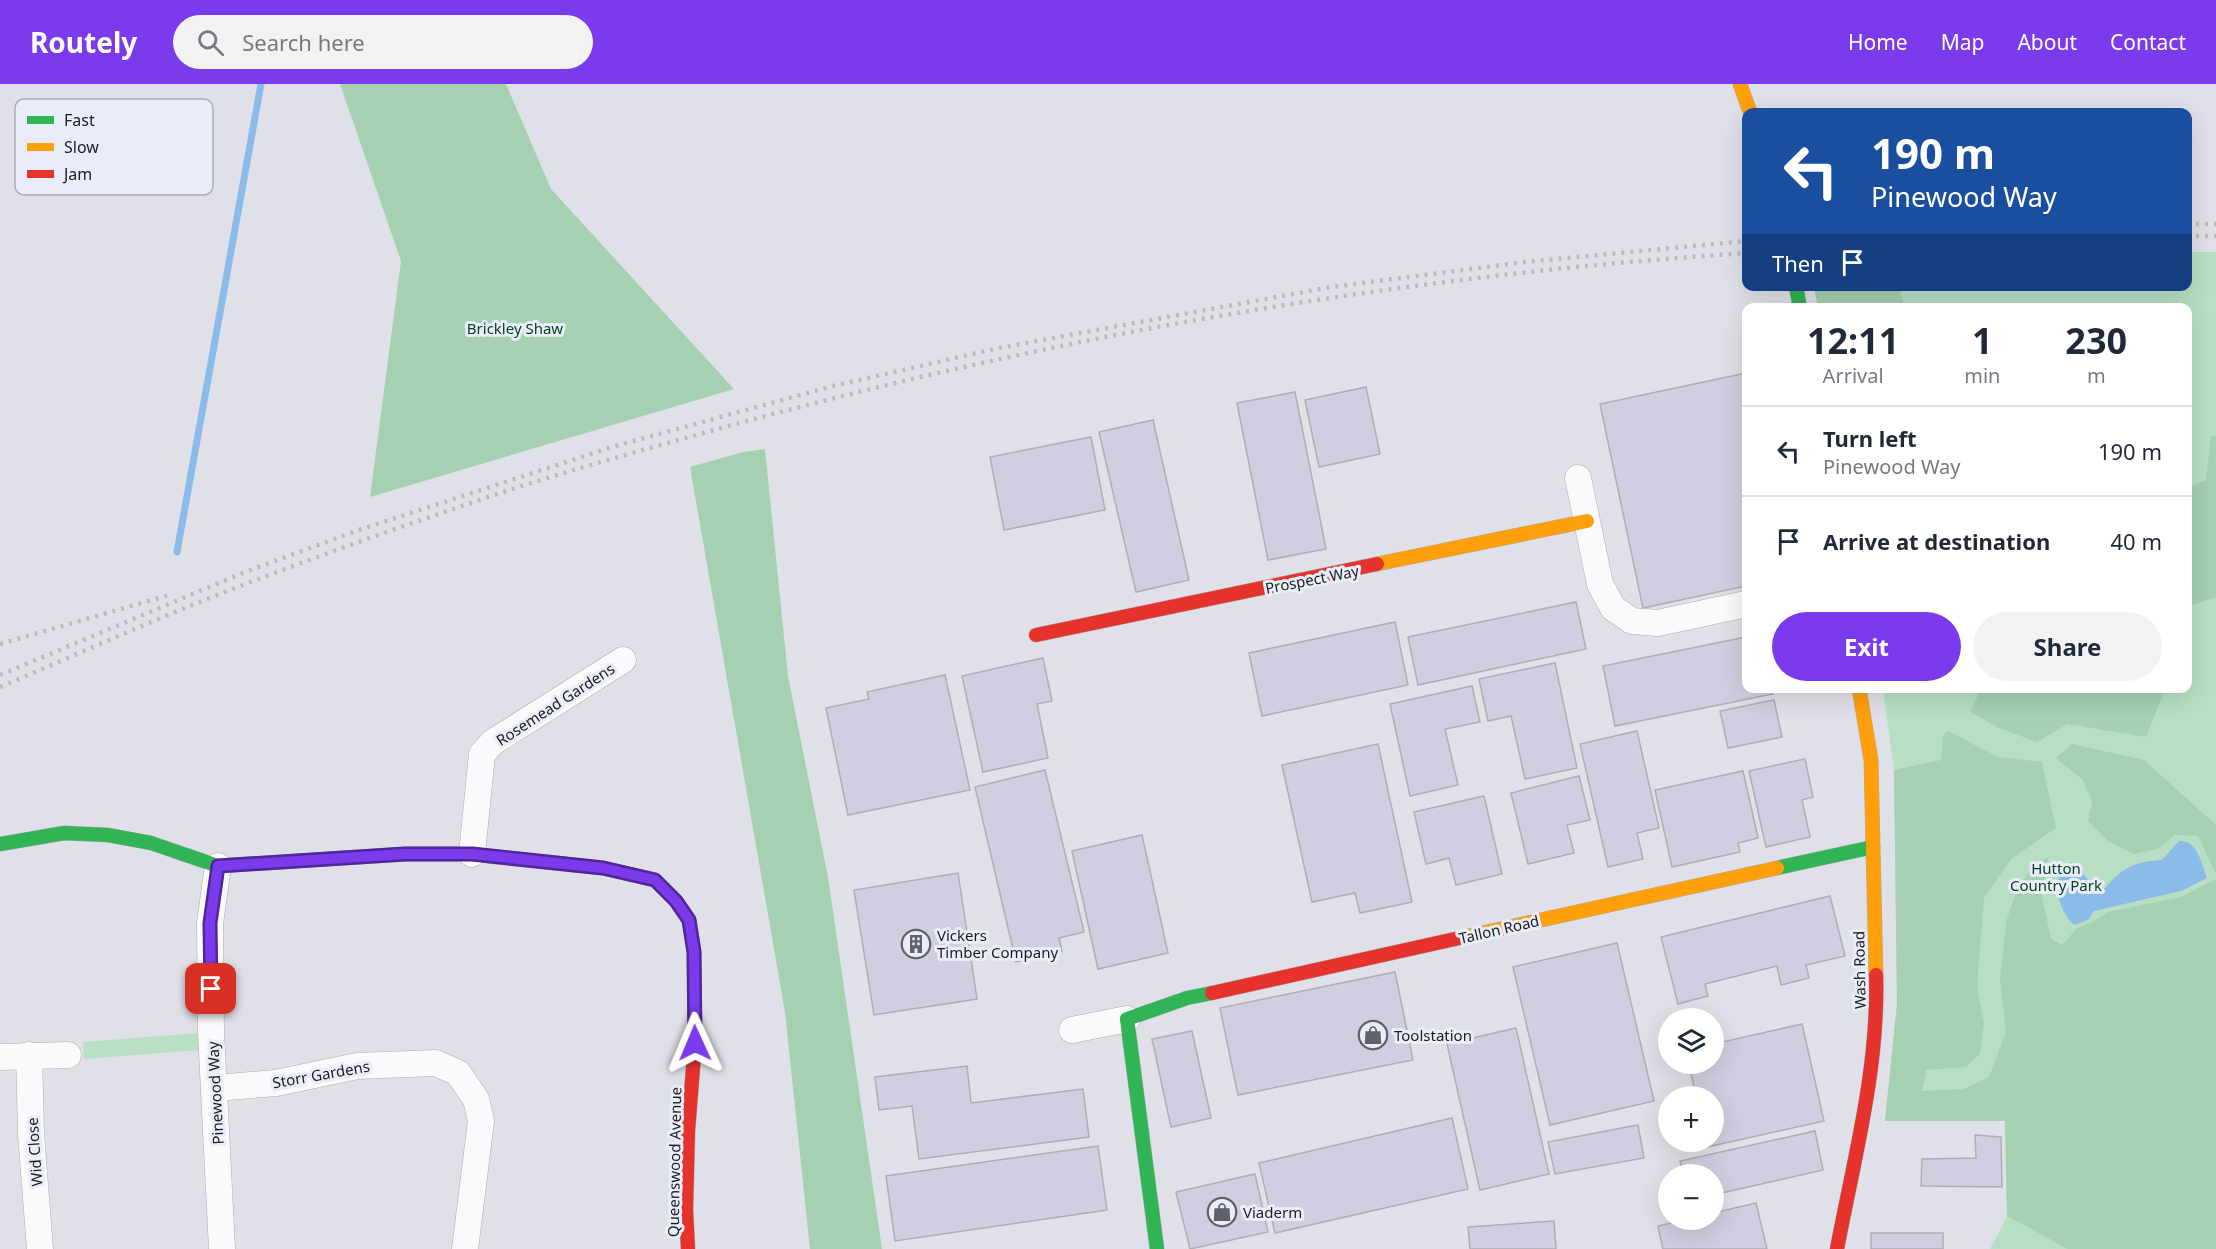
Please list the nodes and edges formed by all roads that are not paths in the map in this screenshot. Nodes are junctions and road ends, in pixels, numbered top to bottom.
1 (1740, 84) edge
2 (1749, 108) edge
3 (1578, 478) dead end
4 (1587, 521) junction
5 (1742, 605) edge
6 (1036, 635) dead end
7 (623, 660) dead end
8 (1860, 693) edge
9 (0, 844) edge
10 (1873, 847) junction
11 (472, 854) junction
12 (218, 866) junction
13 (1127, 1019) junction
14 (1072, 1030) dead end
15 (29, 1055) junction
16 (68, 1055) dead end
17 (0, 1057) edge
18 (216, 1088) junction
19 (40, 1249) edge
20 (222, 1249) edge
21 (465, 1249) edge
22 (688, 1249) edge
23 (1157, 1249) edge
24 (1837, 1249) edge

1 - 2 street
3 - 4 street
4 - 5 street
4 - 6 street, Prospect Way
7 - 11 street, Rosemead Gardens
8 - 10 street, Wash Road
9 - 12 street
10 - 13 street, Tallon Road
10 - 24 street, Wash Road
11 - 12 street, Queenswood Avenue
11 - 22 street, Queenswood Avenue
12 - 18 street, Pinewood Way
13 - 14 street, Tallon Road
13 - 23 street
15 - 16 street
15 - 17 street
15 - 19 street, Wid Close
18 - 20 street, Pinewood Way
18 - 21 street, Storr Gardens

